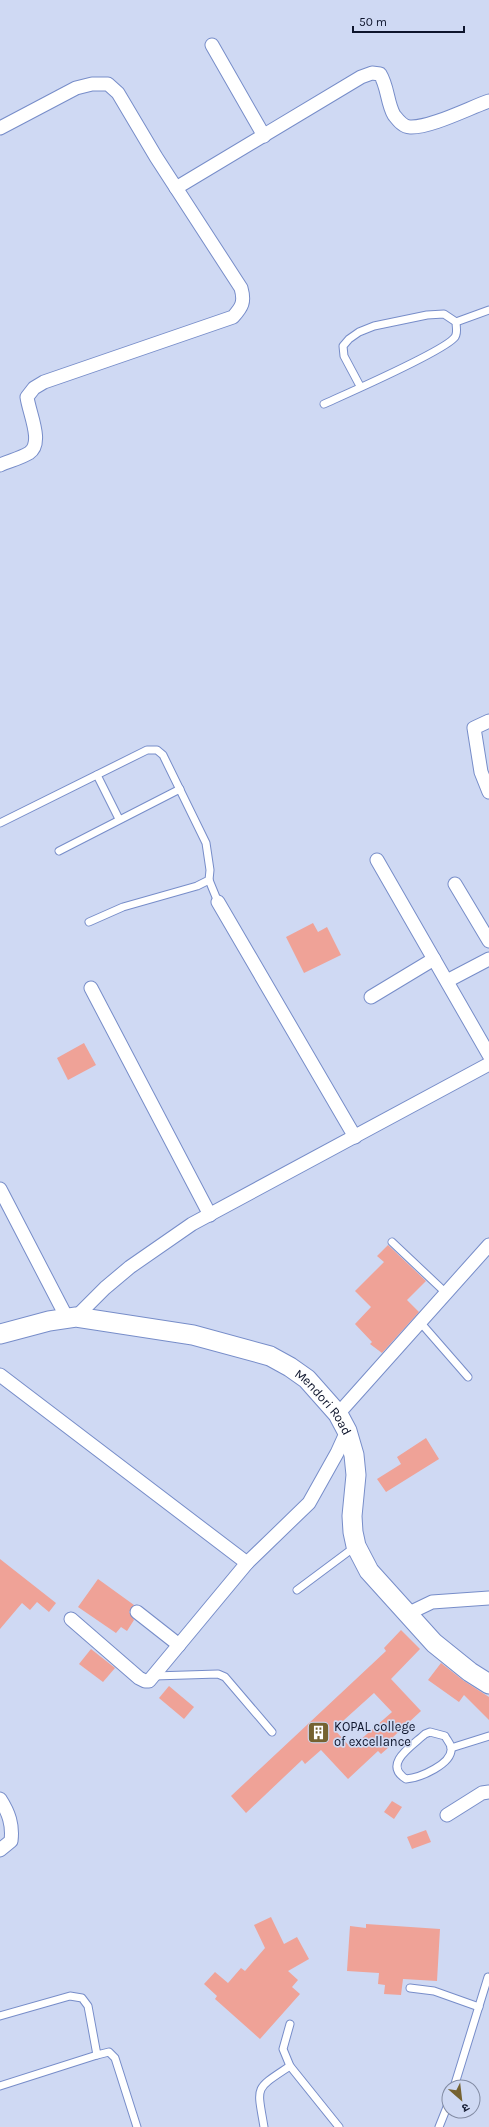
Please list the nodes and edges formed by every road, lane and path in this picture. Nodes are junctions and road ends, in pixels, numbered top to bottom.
1 (212, 45) dead end
2 (489, 101) edge
3 (0, 128) edge
4 (264, 136) junction
5 (176, 188) junction
6 (489, 310) edge
7 (456, 322) junction
8 (360, 386) junction
9 (324, 404) dead end
10 (0, 464) edge
11 (489, 721) edge
12 (97, 775) junction
13 (180, 789) junction
14 (489, 792) edge
15 (119, 819) junction
16 (0, 823) edge
17 (59, 851) dead end
18 (377, 860) dead end
19 (209, 880) junction
20 (455, 884) dead end
21 (218, 902) joint
22 (89, 922) dead end
23 (489, 940) edge
24 (434, 959) junction
25 (489, 960) edge
26 (447, 981) junction
27 (91, 988) dead end
28 (371, 997) dead end
29 (489, 1055) edge
30 (489, 1064) edge
31 (355, 1137) junction
32 (0, 1189) edge
33 (210, 1215) junction
34 (392, 1242) dead end
35 (489, 1245) edge
36 (446, 1293) junction
37 (72, 1317) junction
38 (420, 1322) junction
39 (0, 1334) edge
40 (0, 1375) edge
41 (468, 1377) dead end
42 (342, 1422) junction
43 (356, 1546) junction
44 (247, 1563) junction
45 (297, 1590) dead end
46 (489, 1598) edge
47 (137, 1612) dead end
48 (407, 1614) junction
49 (71, 1619) dead end
50 (178, 1645) junction
51 (154, 1676) junction
52 (489, 1684) edge
53 (272, 1732) dead end
54 (489, 1736) edge
55 (451, 1748) junction
56 (489, 1792) edge
57 (0, 1799) edge
58 (447, 1815) dead end
59 (0, 1850) edge
60 (488, 1977) edge
61 (410, 1988) dead end
62 (479, 2007) junction
63 (0, 2016) edge
64 (290, 2024) dead end
65 (97, 2056) junction
66 (290, 2066) junction
67 (456, 2079) edge
68 (0, 2086) edge
69 (137, 2127) edge
70 (264, 2127) edge
71 (339, 2127) edge

1 - 4 street
2 - 4 street
3 - 5 street
4 - 5 street
5 - 10 street
6 - 7 lane
7 - 8 lane
7 - 8 lane
8 - 9 lane
11 - 14 street
12 - 13 lane
12 - 15 lane
12 - 16 lane
13 - 15 lane
13 - 19 lane
15 - 17 lane
18 - 24 street
19 - 21 lane
19 - 22 lane
20 - 23 street
21 - 31 street
24 - 26 street
24 - 28 street
25 - 26 street
26 - 29 street
27 - 33 street
30 - 31 street
31 - 33 street
32 - 37 street
33 - 37 street
34 - 36 lane
35 - 36 street
36 - 38 street
37 - 39 main road, Mendori Road
37 - 42 main road, Mendori Road
38 - 41 lane
38 - 42 street
40 - 44 street
42 - 43 main road, Mendori Road
42 - 44 street
43 - 45 lane
43 - 48 main road, Mendori Road
44 - 50 street
46 - 48 street
47 - 50 street
48 - 52 main road, Mendori Road
49 - 51 street
50 - 51 street
51 - 53 lane
54 - 55 lane
55 - 55 lane
56 - 58 street
57 - 59 street
60 - 62 lane
61 - 62 lane
62 - 67 lane
63 - 65 lane
64 - 66 lane
65 - 68 lane
65 - 69 lane
66 - 70 lane
66 - 71 lane

